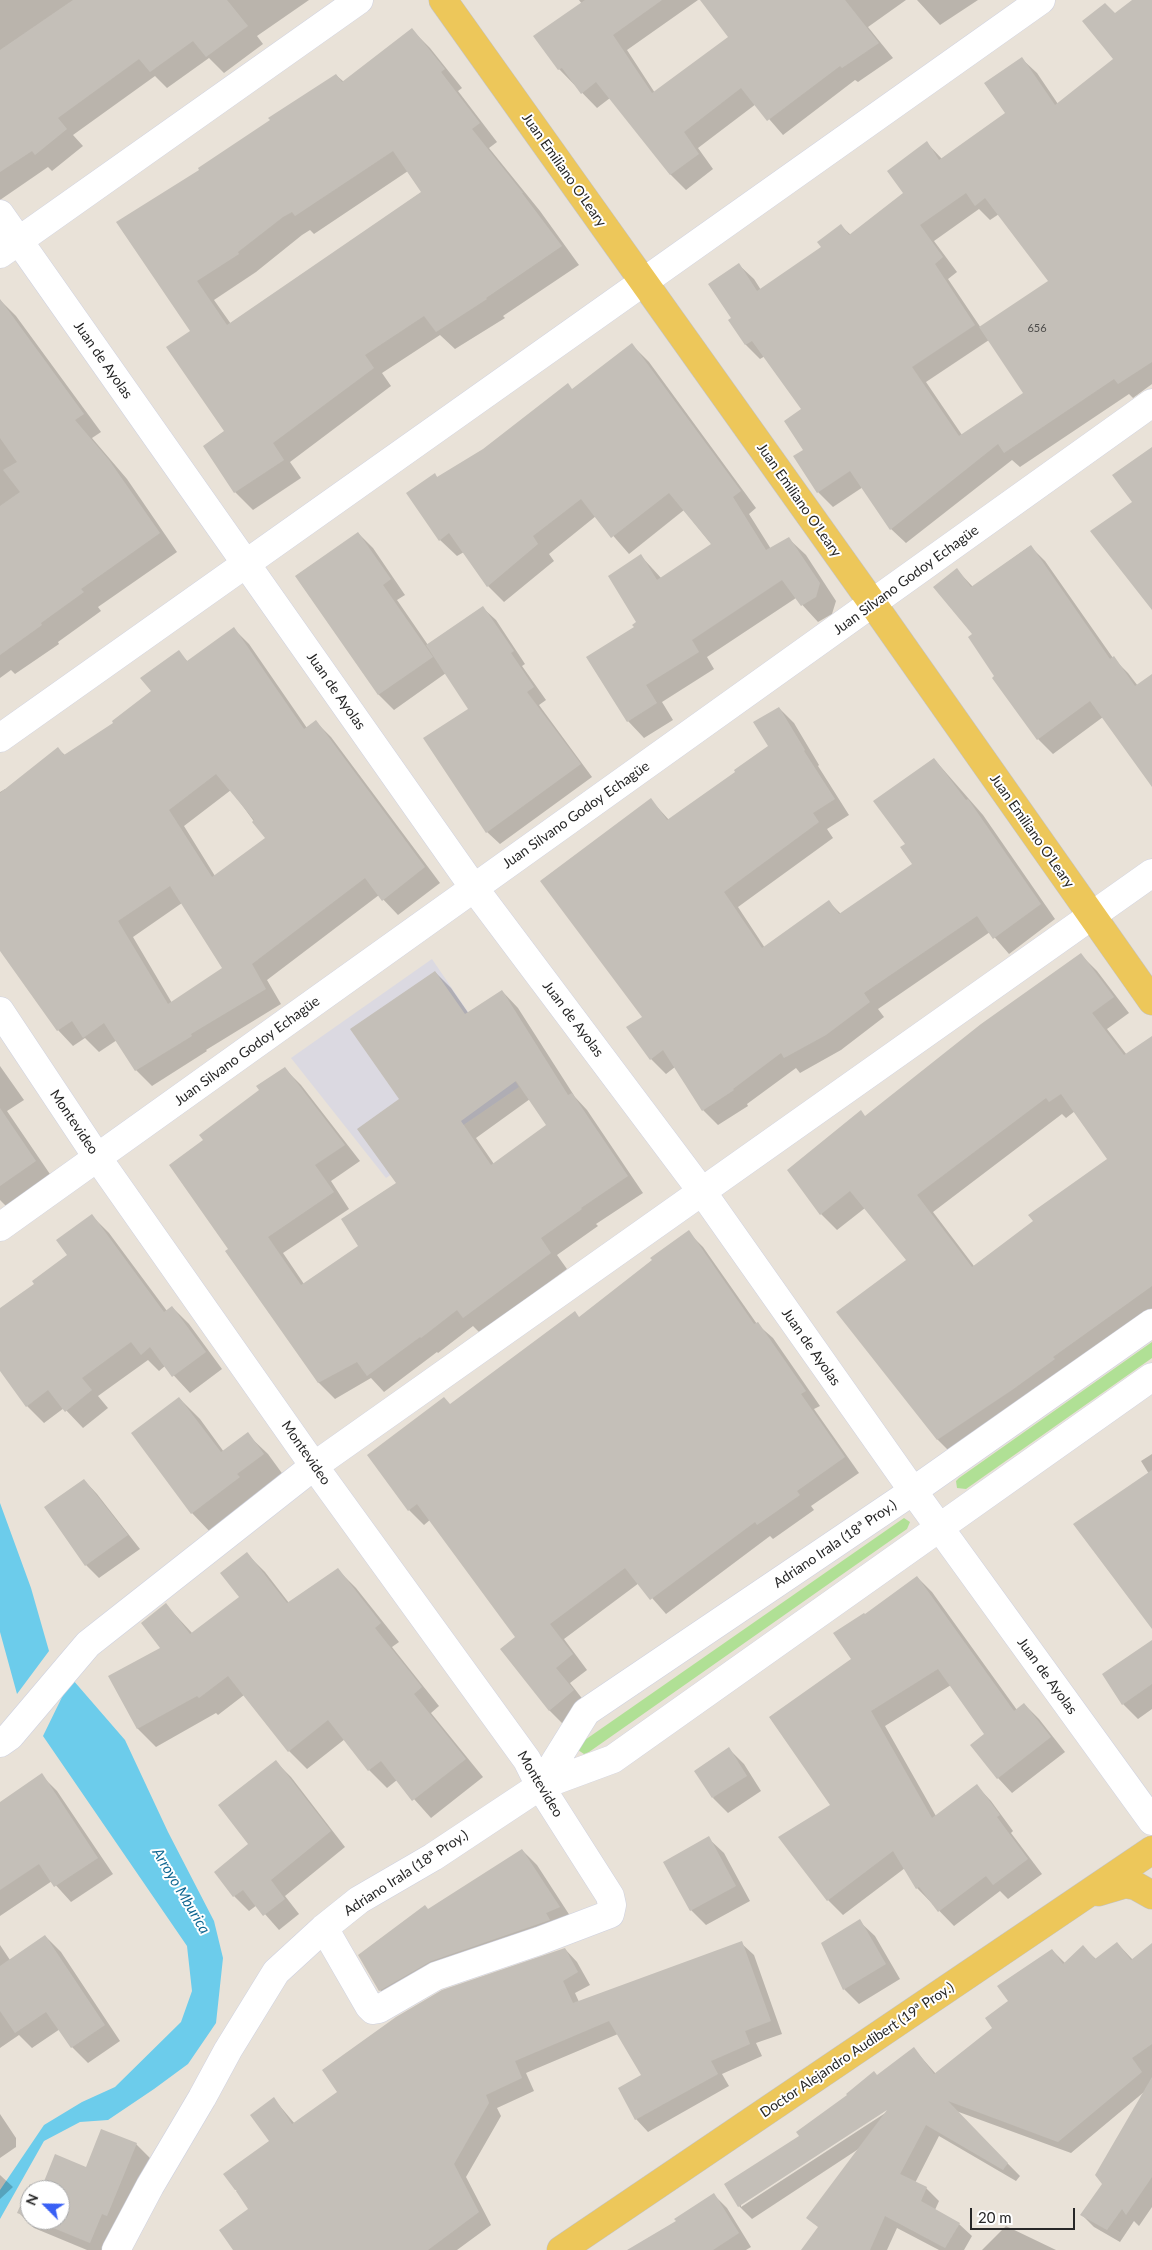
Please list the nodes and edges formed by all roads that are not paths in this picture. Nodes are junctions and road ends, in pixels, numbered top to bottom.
1 (359, 0) edge
2 (443, 0) edge
3 (1042, 0) edge
4 (0, 214) edge
5 (10, 247) edge
6 (643, 282) junction
7 (1152, 403) edge
8 (246, 563) junction
9 (873, 604) junction
10 (0, 738) edge
11 (1152, 873) edge
12 (474, 888) junction
13 (1092, 916) junction
14 (1152, 1001) edge
15 (0, 1011) edge
16 (97, 1157) junction
17 (703, 1192) junction
18 (0, 1227) edge
19 (1152, 1323) edge
20 (1152, 1377) edge
21 (314, 1466) junction
22 (913, 1491) junction
23 (940, 1527) junction
24 (5, 1739) edge
25 (540, 1786) junction
26 (1152, 1820) edge
27 (1152, 1850) edge
28 (1152, 1895) edge
29 (1082, 1898) junction
30 (324, 1928) junction
31 (116, 2250) edge
32 (561, 2250) edge

1 - 5 street
2 - 6 main road, Juan Emiliano O'Leary
3 - 6 street
4 - 5 street, Juan de Ayolas
5 - 8 street, Juan de Ayolas
6 - 8 street
6 - 9 main road, Juan Emiliano O'Leary
7 - 9 street, Juan Silvano Godoy Echagüe
8 - 10 street
8 - 12 street, Juan de Ayolas
9 - 12 street, Juan Silvano Godoy Echagüe
9 - 13 main road, Juan Emiliano O'Leary
11 - 13 street
12 - 16 street, Juan Silvano Godoy Echagüe
12 - 17 street, Juan de Ayolas
13 - 14 main road, Juan Emiliano O'Leary
13 - 17 street
15 - 16 street, Montevideo
16 - 18 street, Juan Silvano Godoy Echagüe
16 - 21 street, Montevideo
17 - 21 street
17 - 22 street, Juan de Ayolas
19 - 22 street, Adriano Irala (18ª Proy.)
20 - 23 street, Adriano Irala (18ª Proy.)
21 - 24 street
21 - 25 street, Montevideo
22 - 23 street, Juan de Ayolas
22 - 25 street, Adriano Irala (18ª Proy.)
23 - 25 street, Adriano Irala (18ª Proy.)
23 - 26 street, Juan de Ayolas
25 - 30 street, Adriano Irala (18ª Proy.)
25 - 30 street, Montevideo
27 - 29 main road, Doctor Alejandro Audibert (19ª Proy.)
28 - 29 main road
29 - 32 main road, Doctor Alejandro Audibert (19ª Proy.)
30 - 31 street, Adriano Irala (18ª Proy.)

